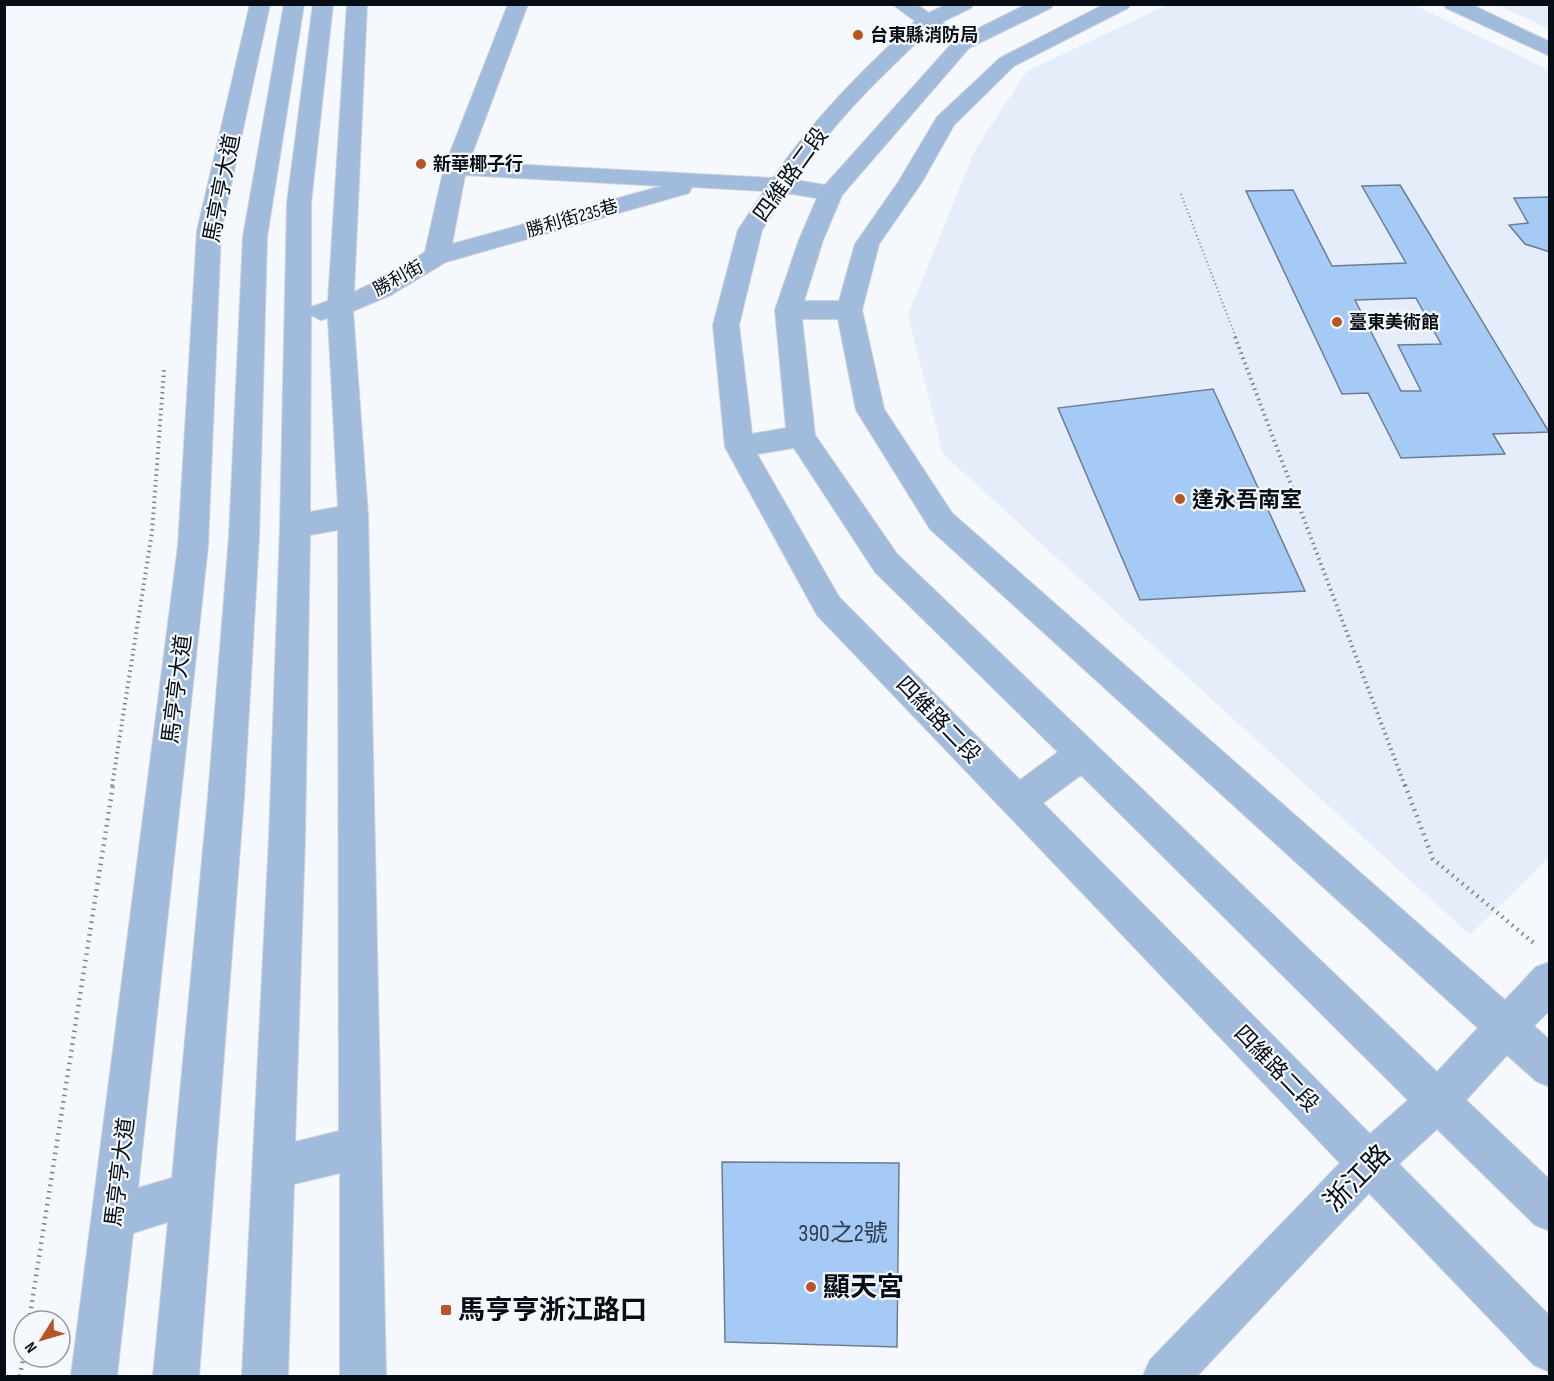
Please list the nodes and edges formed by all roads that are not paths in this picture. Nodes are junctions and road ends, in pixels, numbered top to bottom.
1 (260, 4) edge
2 (294, 4) edge
3 (323, 4) edge
4 (357, 4) edge
5 (518, 4) edge
6 (964, 4) edge
7 (1044, 4) edge
8 (1453, 4) edge
9 (1098, 8) edge
10 (915, 13) edge
11 (962, 44) junction
12 (1550, 50) edge
13 (455, 168) junction
14 (707, 180) junction
15 (779, 185) junction
16 (831, 193) junction
17 (437, 256) junction
18 (340, 307) junction
19 (788, 310) junction
20 (849, 310) junction
21 (296, 316) junction
22 (250, 324) junction
23 (205, 330) junction
24 (801, 436) junction
25 (739, 447) junction
26 (353, 515) junction
27 (295, 527) junction
28 (244, 537) junction
29 (193, 546) junction
30 (1081, 754) junction
31 (1018, 801) junction
32 (1545, 965) edge
33 (1505, 1027) junction
34 (1550, 1067) edge
35 (1436, 1102) junction
36 (361, 1147) junction
37 (1370, 1163) junction
38 (274, 1168) junction
39 (192, 1194) junction
40 (1550, 1210) edge
41 (113, 1217) junction
42 (1550, 1349) edge
43 (94, 1377) edge
44 (176, 1377) edge
45 (265, 1377) edge
46 (363, 1377) edge
47 (1166, 1377) edge

1 - 23 street, 馬亨亨大道
2 - 22 street, 馬亨亨大道
3 - 21 street
4 - 18 street
5 - 13 street, 勝利街
6 - 10 street, 四維路二段
7 - 11 street, 四維路二段
8 - 12 street
9 - 20 street
10 - 11 street
10 - 15 street, 四維路二段
11 - 16 street, 四維路二段
13 - 14 street
13 - 17 street, 勝利街
14 - 15 street
14 - 17 street, 勝利街235巷
15 - 16 street
15 - 25 street, 四維路二段
16 - 19 street, 四維路二段
17 - 18 street, 勝利街
18 - 21 street, 勝利街
18 - 26 street
19 - 20 street
19 - 24 street, 四維路二段
20 - 33 street
21 - 22 street, 勝利街
21 - 27 street
22 - 23 street, 勝利街
22 - 28 street, 馬亨亨大道
23 - 29 street, 馬亨亨大道
24 - 25 street
24 - 30 street, 四維路二段
25 - 31 street, 四維路二段
26 - 27 street
26 - 36 street
27 - 38 street
28 - 29 street
28 - 39 street, 馬亨亨大道
29 - 41 street, 馬亨亨大道
30 - 31 street
30 - 35 street, 四維路二段
31 - 37 street, 四維路二段
32 - 33 street, 浙江路
33 - 34 street
33 - 35 street, 浙江路
35 - 37 street, 浙江路
35 - 40 street, 四維路二段
36 - 38 street
36 - 46 street
37 - 42 street, 四維路二段
37 - 47 street, 浙江路
38 - 45 street
39 - 41 street
39 - 44 street, 馬亨亨大道
41 - 43 street, 馬亨亨大道

